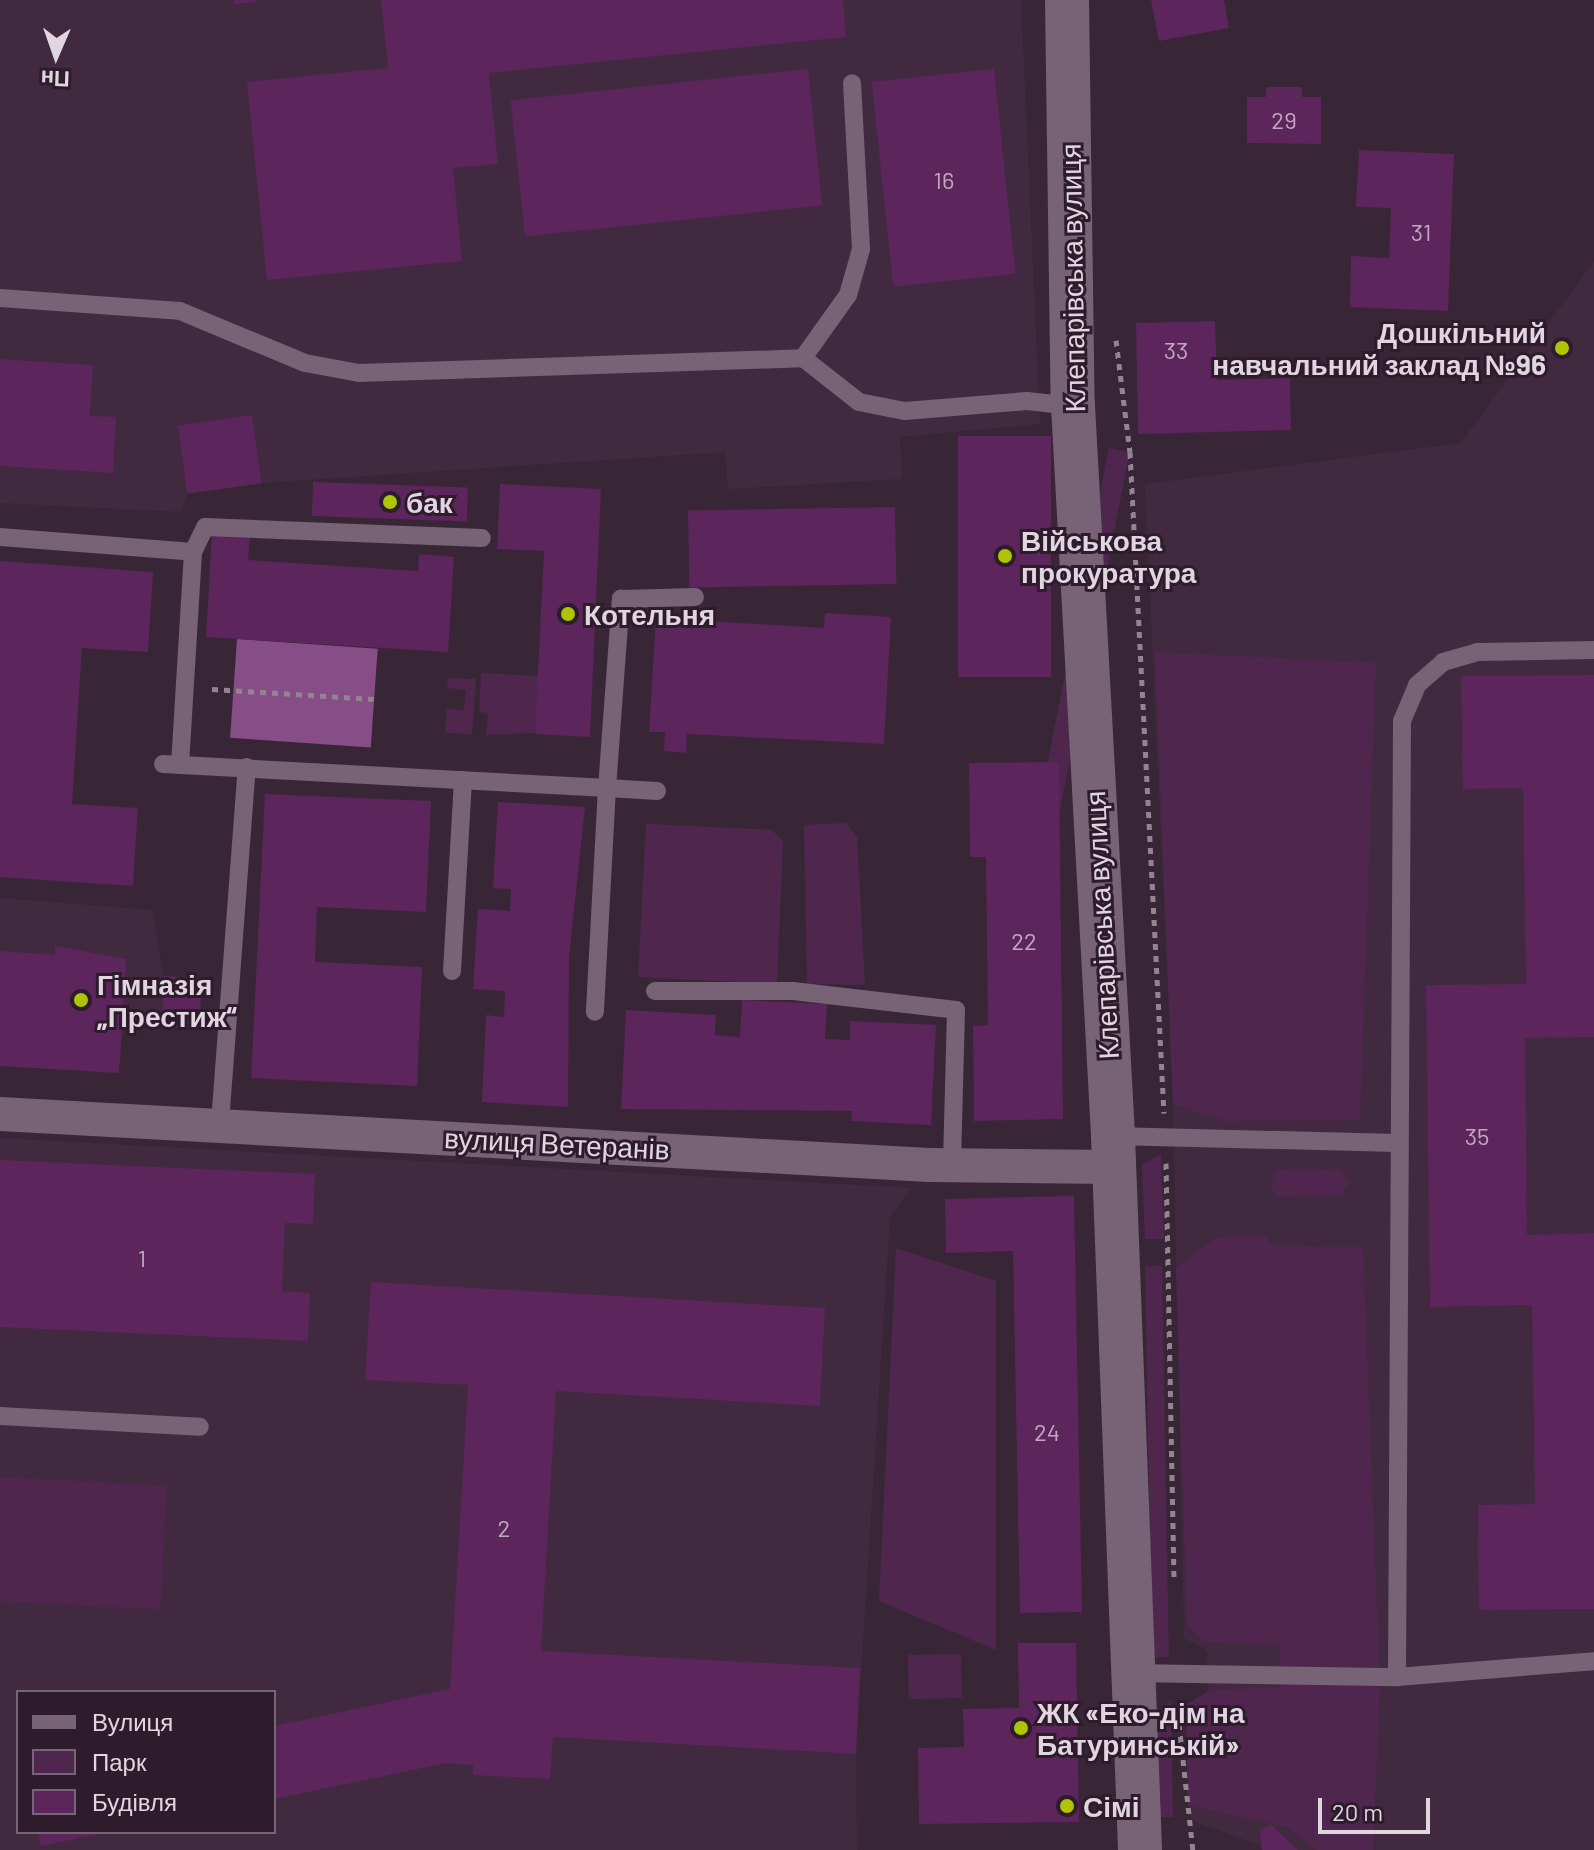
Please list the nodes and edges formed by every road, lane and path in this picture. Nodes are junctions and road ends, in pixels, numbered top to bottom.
1 (1067, 0) edge
2 (852, 83) dead end
3 (0, 298) edge
4 (1115, 332) dead end
5 (803, 358) junction
6 (1073, 406) junction
7 (0, 537) edge
8 (482, 538) dead end
9 (193, 552) junction
10 (695, 597) dead end
11 (1594, 650) edge
12 (212, 689) dead end
13 (374, 699) dead end
14 (247, 767) junction
15 (463, 780) junction
16 (607, 788) junction
17 (657, 791) dead end
18 (452, 971) dead end
19 (655, 991) dead end
20 (595, 1012) dead end
21 (0, 1114) edge
22 (220, 1123) junction
23 (1165, 1133) junction
24 (1397, 1143) junction
25 (1113, 1152) junction
26 (952, 1165) junction
27 (0, 1416) edge
28 (200, 1427) dead end
29 (1174, 1591) dead end
30 (1594, 1661) edge
31 (1128, 1673) junction
32 (1397, 1677) junction
33 (1177, 1709) dead end
34 (1140, 1850) edge
35 (1193, 1850) edge

1 - 6 main road, Клепарівська вулиця
2 - 5 lane
3 - 5 lane
4 - 23 path
5 - 6 lane
6 - 25 main road, Клепарівська вулиця
7 - 9 lane
8 - 9 lane
9 - 14 lane
10 - 16 lane
11 - 24 lane
12 - 13 path
14 - 15 lane
14 - 22 lane
15 - 16 lane
15 - 18 lane
16 - 17 lane
16 - 20 lane
19 - 26 lane
21 - 22 street, вулиця Ветеранів
22 - 26 street, вулиця Ветеранів
23 - 24 lane
23 - 25 lane
23 - 29 path
24 - 32 lane
25 - 26 street, вулиця Ветеранів
25 - 31 main road, Клепарівська вулиця
27 - 28 lane
30 - 32 lane
31 - 32 lane
31 - 34 main road, Клепарівська вулиця
33 - 35 path

